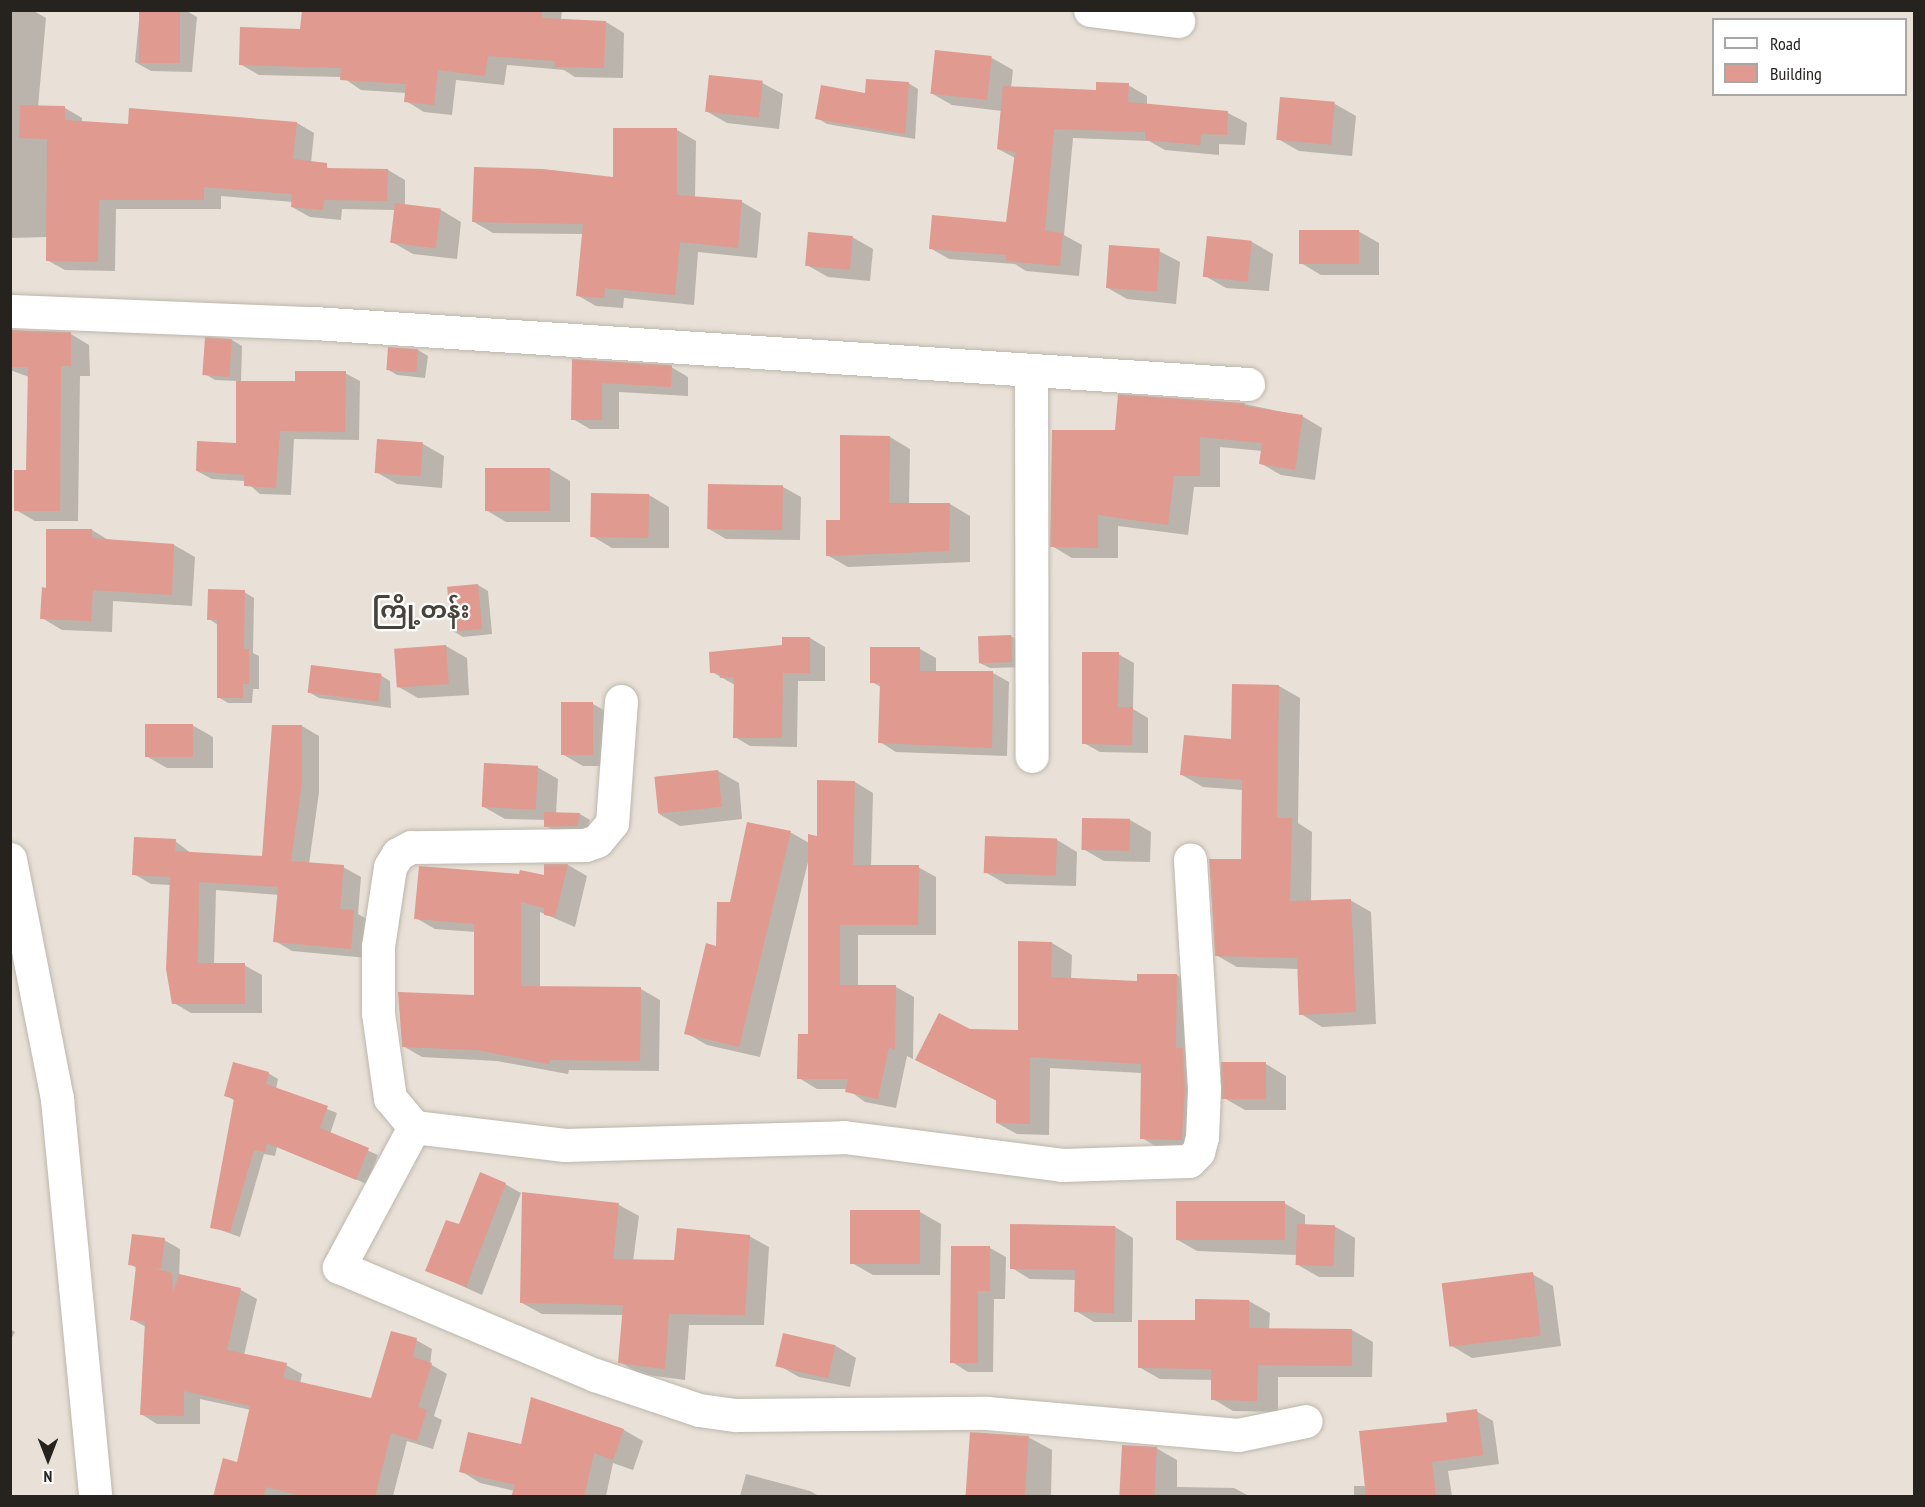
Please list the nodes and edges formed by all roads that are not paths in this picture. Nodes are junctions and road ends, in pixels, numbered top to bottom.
1 (1090, 10) edge
2 (1178, 21) dead end
3 (10, 311) edge
4 (1031, 371) junction
5 (1248, 384) dead end
6 (621, 701) dead end
7 (1032, 756) dead end
8 (10, 859) edge
9 (1190, 859) dead end
10 (16, 923) edge
11 (414, 1127) junction
12 (1306, 1421) dead end
13 (96, 1497) edge

1 - 2 street
3 - 4 street
4 - 5 street
4 - 7 street
6 - 11 street
8 - 10 street
9 - 11 street
10 - 13 street
11 - 12 street

